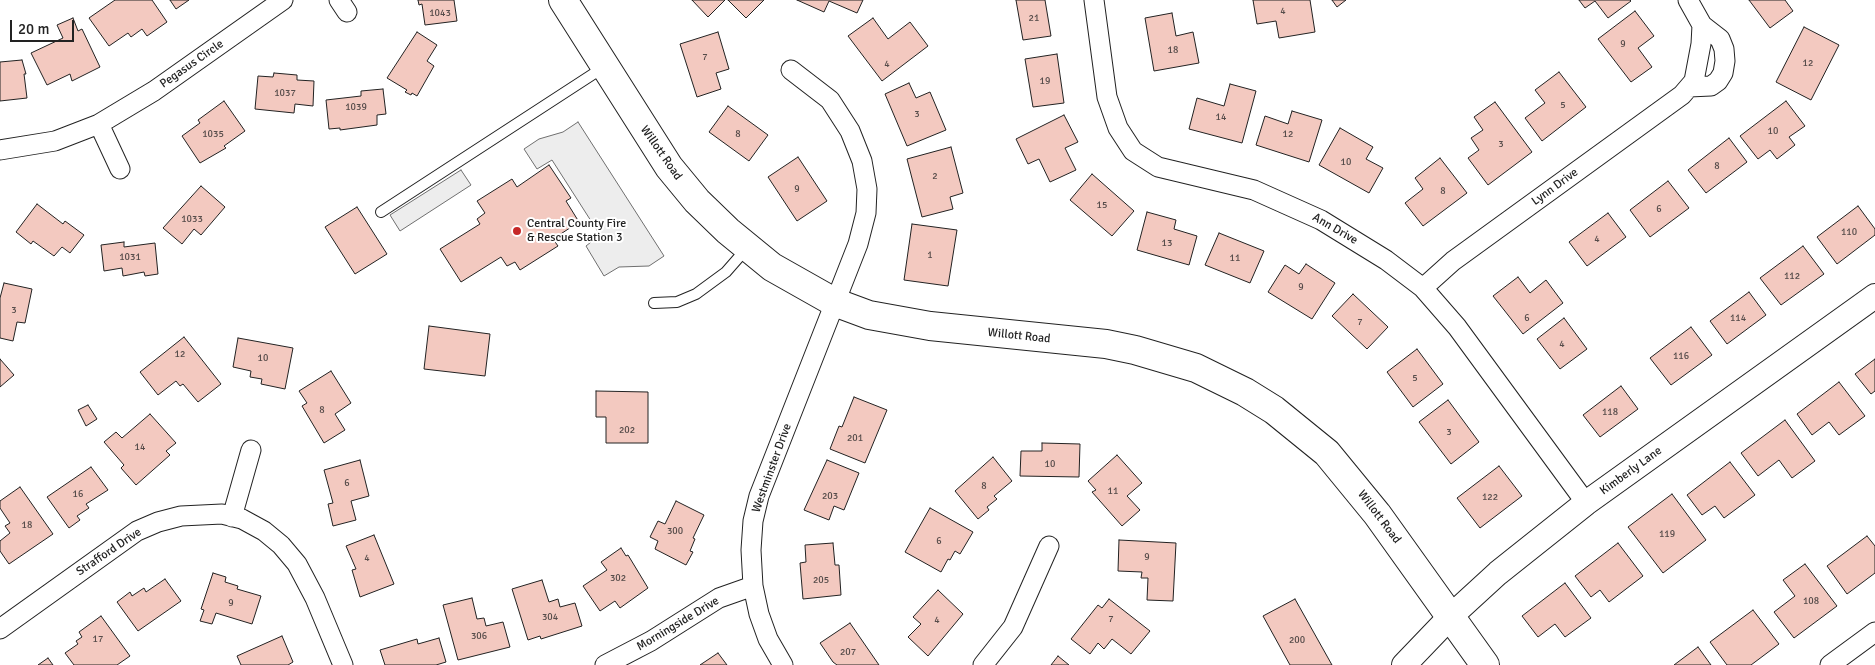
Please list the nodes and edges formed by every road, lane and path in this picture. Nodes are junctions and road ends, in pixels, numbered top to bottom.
1 (283, 0) edge
2 (563, 0) edge
3 (1094, 0) edge
4 (1688, 0) edge
5 (1702, 25) junction
6 (605, 66) junction
7 (791, 70) dead end
8 (1689, 87) junction
9 (99, 124) junction
10 (0, 150) edge
11 (120, 169) dead end
12 (380, 212) dead end
13 (747, 248) junction
14 (1422, 288) junction
15 (1875, 296) edge
16 (834, 302) junction
17 (654, 303) dead end
18 (251, 450) dead end
19 (1586, 504) junction
20 (232, 517) junction
21 (1049, 546) dead end
22 (753, 586) junction
23 (1450, 616) junction
24 (0, 629) edge
25 (1875, 632) edge
26 (343, 665) edge
27 (605, 665) edge
28 (783, 665) edge
29 (983, 665) edge
30 (1404, 665) edge
31 (1486, 665) edge
32 (1830, 665) edge

1 - 9 street, Pegasus Circle
2 - 6 main road, Willott Road
3 - 14 street, Ann Drive
4 - 5 street
5 - 8 street, Lynn Drive
5 - 8 street
6 - 12 lane
6 - 13 main road, Willott Road
7 - 16 street, Westminster Drive
8 - 14 street, Lynn Drive
9 - 10 street, Pegasus Circle
9 - 11 street
13 - 16 main road, Willott Road
13 - 17 lane
14 - 19 street, Ann Drive
15 - 19 street, Kimberly Lane
16 - 22 street, Westminster Drive
16 - 23 main road, Willott Road
18 - 20 street
19 - 23 street, Kimberly Lane
20 - 24 street, Strafford Drive
20 - 26 street, Strafford Drive
21 - 29 street
22 - 27 street, Morningside Drive
22 - 28 street, Westminster Drive
23 - 30 street, Kimberly Lane
23 - 31 main road, Willott Road
25 - 32 street

